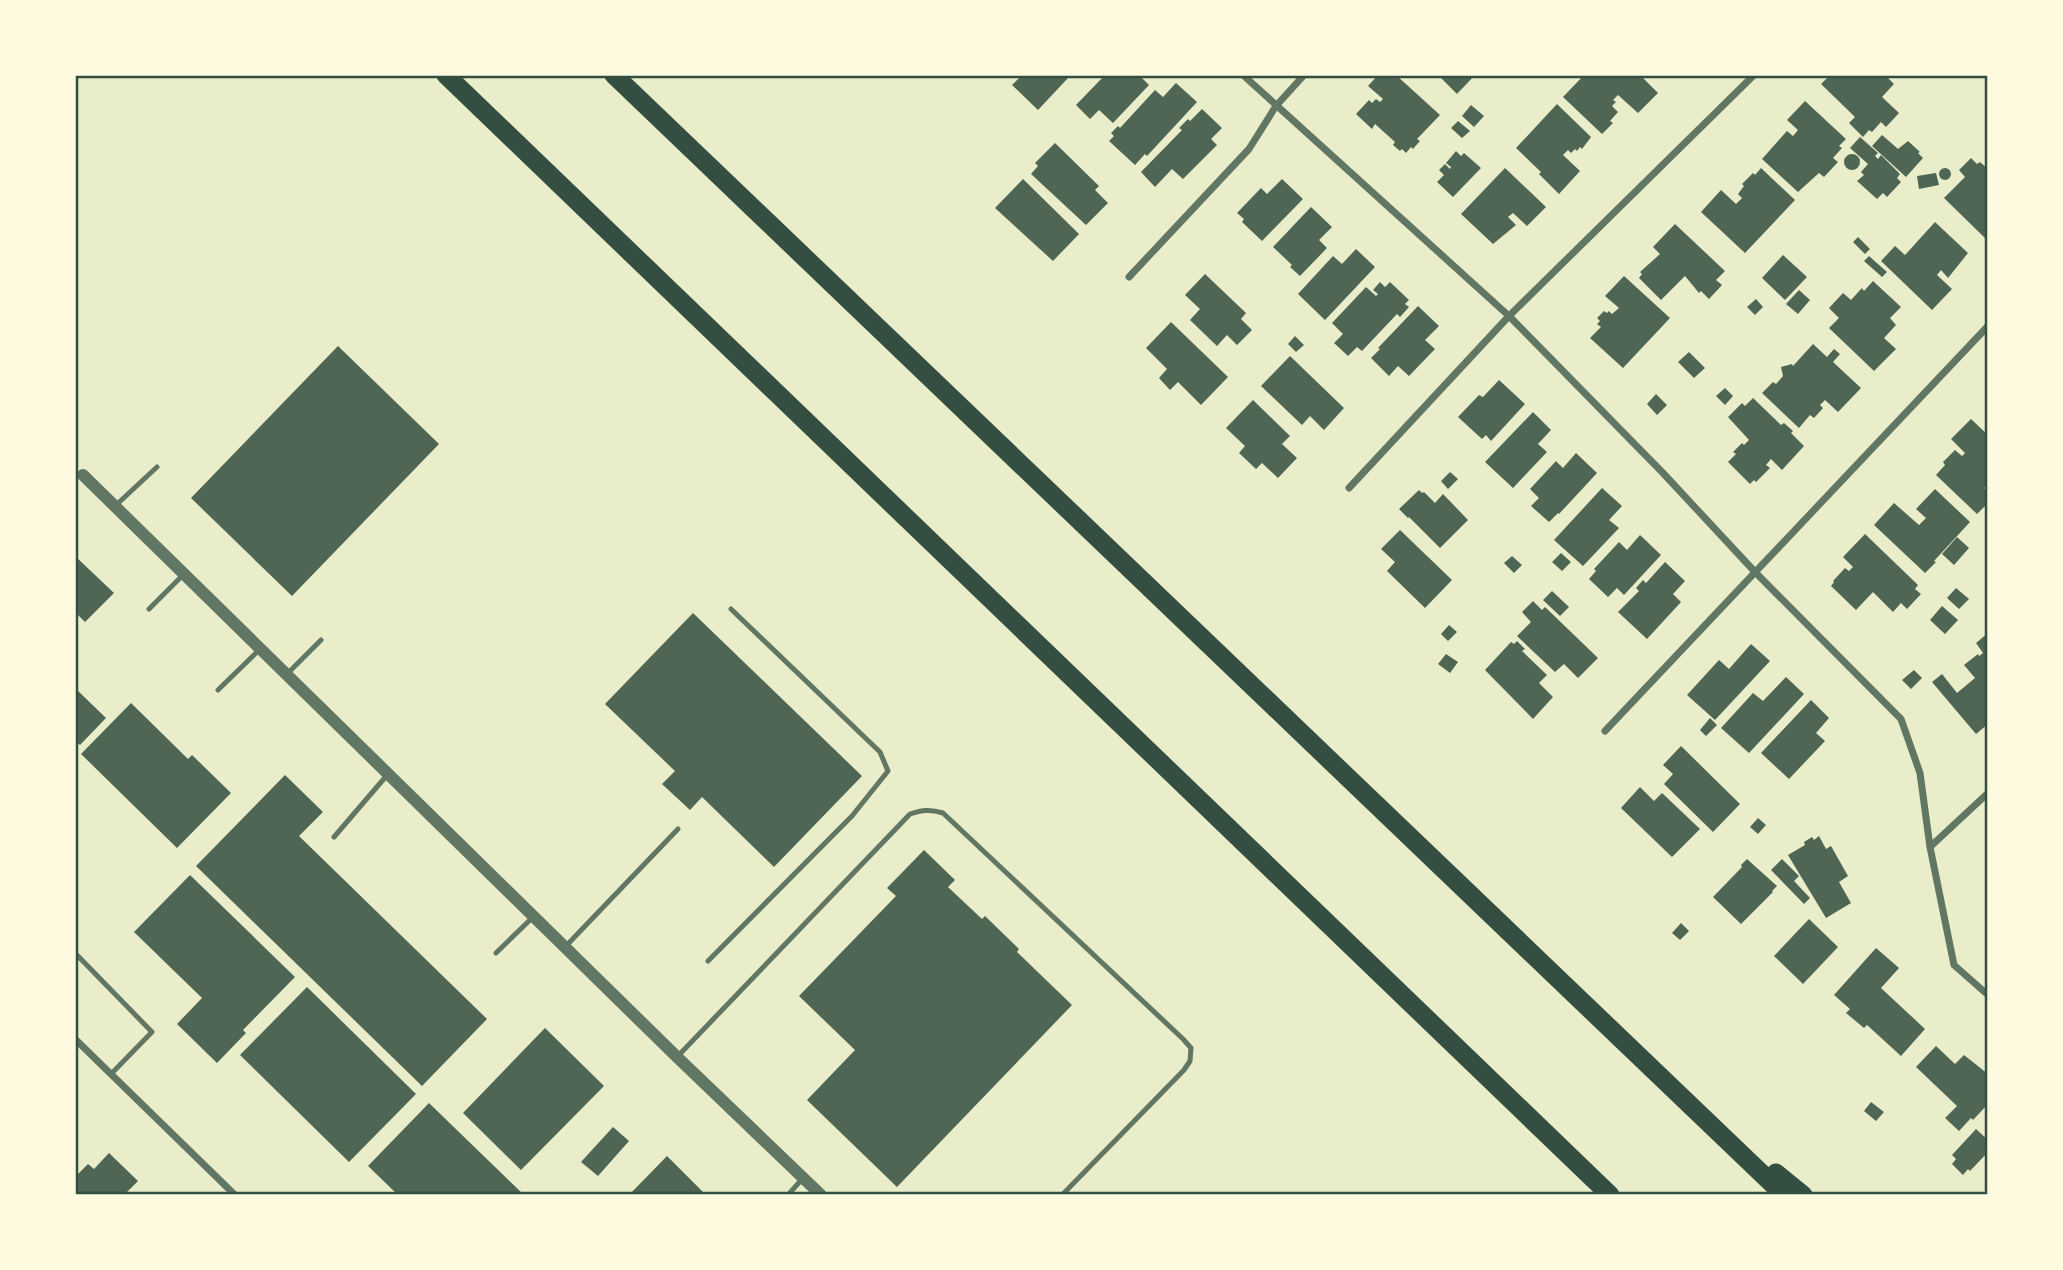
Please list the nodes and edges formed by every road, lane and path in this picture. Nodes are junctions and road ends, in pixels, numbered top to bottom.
1 (446, 75) edge
2 (614, 75) edge
3 (1243, 75) edge
4 (1304, 75) edge
5 (1754, 75) edge
6 (1276, 106) junction
7 (1129, 277) dead end
8 (1508, 316) junction
9 (1988, 326) edge
10 (158, 467) dead end
11 (83, 475) dead end
12 (1349, 488) dead end
13 (115, 506) junction
14 (1755, 573) junction
15 (184, 574) junction
16 (149, 609) dead end
17 (731, 609) dead end
18 (321, 640) dead end
19 (260, 649) junction
20 (286, 675) junction
21 (218, 690) dead end
22 (1605, 731) dead end
23 (388, 774) junction
24 (1988, 793) edge
25 (678, 829) dead end
26 (334, 837) dead end
27 (1930, 847) junction
28 (533, 917) junction
29 (565, 947) junction
30 (75, 953) edge
31 (496, 953) dead end
32 (708, 961) dead end
33 (1988, 995) edge
34 (75, 1039) edge
35 (677, 1057) junction
36 (111, 1074) junction
37 (1699, 1111) junction
38 (803, 1178) junction
39 (235, 1195) edge
40 (788, 1195) edge
41 (821, 1195) edge
42 (1062, 1195) edge
43 (1610, 1195) edge
44 (1784, 1195) edge
45 (1803, 1195) edge

1 - 43 highway
2 - 37 highway
3 - 6 street
4 - 6 street
5 - 8 street
6 - 7 street
6 - 8 street
8 - 12 street
8 - 14 street
9 - 14 street
10 - 13 lane
11 - 13 street
13 - 15 street
14 - 22 street
14 - 27 street
15 - 16 lane
15 - 19 street
17 - 32 lane
18 - 20 lane
19 - 20 street
19 - 21 lane
20 - 23 street
23 - 26 lane
23 - 28 street
24 - 27 street
25 - 29 lane
27 - 33 street
28 - 29 street
28 - 31 lane
29 - 35 street
30 - 36 lane
34 - 36 street
35 - 38 street
35 - 42 lane
36 - 39 street
37 - 44 highway
37 - 45 highway
38 - 40 lane
38 - 41 street

